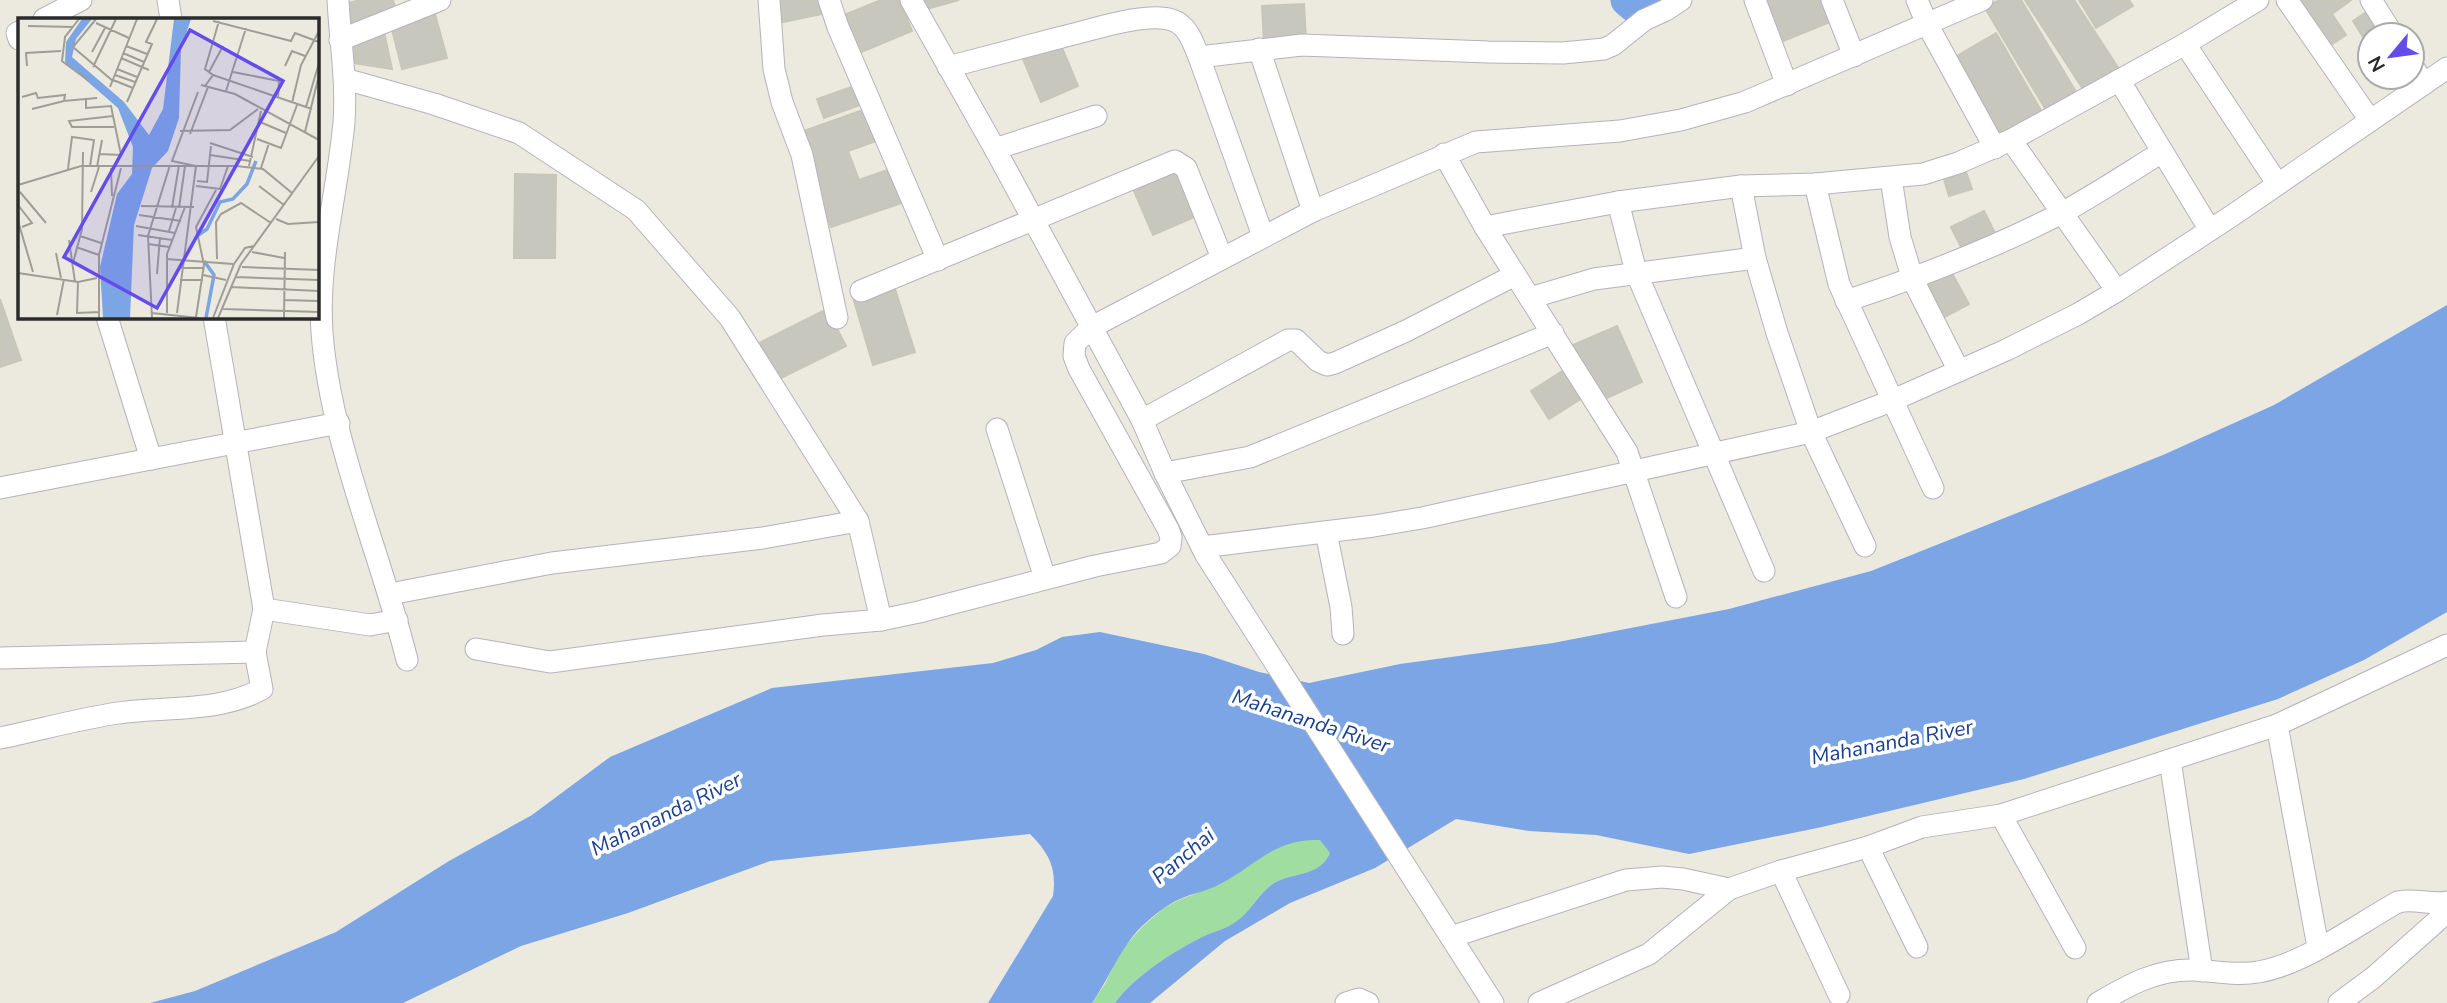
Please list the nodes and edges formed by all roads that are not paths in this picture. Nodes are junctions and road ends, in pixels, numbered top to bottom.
1 (81, 0) edge
2 (168, 0) edge
3 (338, 0) edge
4 (440, 0) edge
5 (769, 0) edge
6 (829, 0) edge
7 (911, 0) edge
8 (1681, 0) edge
9 (1755, 0) edge
10 (1832, 0) edge
11 (1917, 0) edge
12 (1982, 0) edge
13 (2258, 0) edge
14 (2287, 0) edge
15 (2371, 0) edge
16 (46, 18) edge
17 (171, 18) edge
18 (2384, 21) edge
19 (1927, 24) junction
20 (340, 40) junction
21 (2185, 44) junction
22 (1259, 49) junction
23 (1854, 56) junction
24 (1199, 57) junction
25 (947, 67) junction
26 (2447, 68) edge
27 (345, 79) junction
28 (2119, 80) junction
29 (2426, 82) edge
30 (1787, 85) junction
31 (2412, 91) edge
32 (1096, 116) dead end
33 (2370, 120) junction
34 (2003, 144) junction
35 (995, 149) junction
36 (2162, 152) junction
37 (1444, 154) junction
38 (1891, 178) junction
39 (2277, 183) junction
40 (1815, 184) junction
41 (1741, 186) junction
42 (1618, 202) junction
43 (1313, 211) junction
44 (2062, 213) junction
45 (1034, 221) junction
46 (1485, 227) junction
47 (2210, 230) junction
48 (1263, 236) junction
49 (1222, 258) junction
50 (1755, 258) junction
51 (938, 260) junction
52 (1636, 272) junction
53 (1515, 275) junction
54 (1913, 280) junction
55 (861, 291) dead end
56 (2117, 292) junction
57 (1530, 298) junction
58 (1846, 301) junction
59 (107, 318) edge
60 (214, 318) edge
61 (837, 318) dead end
62 (1092, 327) junction
63 (1553, 333) junction
64 (1959, 371) junction
65 (1891, 401) junction
66 (1142, 420) junction
67 (339, 423) junction
68 (997, 429) dead end
69 (1811, 432) junction
70 (235, 443) junction
71 (1714, 454) junction
72 (151, 459) junction
73 (1635, 471) junction
74 (1165, 472) junction
75 (0, 488) edge
76 (1933, 488) dead end
77 (858, 521) junction
78 (1326, 532) junction
79 (1865, 546) dead end
80 (1206, 554) junction
81 (1764, 571) dead end
82 (1045, 578) junction
83 (390, 594) junction
84 (1676, 597) dead end
85 (264, 610) junction
86 (397, 620) junction
87 (881, 620) junction
88 (1343, 634) dead end
89 (2447, 645) edge
90 (476, 649) dead end
91 (255, 652) junction
92 (0, 658) edge
93 (407, 660) dead end
94 (2277, 725) junction
95 (0, 738) edge
96 (2170, 760) junction
97 (2001, 815) junction
98 (1868, 847) junction
99 (1782, 871) junction
100 (1729, 889) junction
101 (2447, 902) edge
102 (2447, 912) edge
103 (1451, 937) junction
104 (1917, 947) dead end
105 (2318, 947) junction
106 (2075, 948) dead end
107 (2202, 971) junction
108 (1839, 995) dead end
109 (2111, 999) edge
110 (1346, 1003) edge
111 (1368, 1003) edge
112 (1493, 1003) edge
113 (1539, 1003) edge
114 (2339, 1003) edge

1 - 16 street
2 - 17 street
3 - 20 street
4 - 20 street
5 - 61 street
6 - 51 street
7 - 25 street
8 - 22 street
9 - 30 street
10 - 23 street
11 - 19 street
12 - 19 street
13 - 21 street
14 - 33 street
15 - 18 street
19 - 23 street
19 - 34 street
20 - 27 street
21 - 28 street
21 - 39 street
22 - 24 street
22 - 43 street
23 - 30 street
24 - 25 street
24 - 48 street
25 - 35 street
26 - 29 street
27 - 67 street
27 - 77 street
28 - 34 street
28 - 36 street
30 - 37 street
31 - 33 street
32 - 35 street
33 - 39 street
34 - 38 street
34 - 44 street
35 - 45 street
36 - 44 street
36 - 47 street
37 - 43 street
37 - 46 street
38 - 40 street
38 - 54 street
39 - 47 street
40 - 41 street
40 - 58 street
41 - 42 street
41 - 50 street
42 - 46 street
42 - 52 street
43 - 48 street
44 - 54 street
44 - 56 street
45 - 49 street
45 - 51 street
45 - 62 street
46 - 53 street
47 - 56 street
48 - 49 street
49 - 62 street
50 - 52 street
50 - 69 street
51 - 55 street
52 - 57 street
52 - 71 street
53 - 57 street
53 - 66 street
54 - 58 street
54 - 64 street
56 - 64 street
57 - 63 street
58 - 65 street
59 - 72 street
60 - 70 street
62 - 66 street
62 - 82 street
63 - 73 street
63 - 74 street
64 - 65 street
65 - 69 street
65 - 76 street
66 - 74 street
67 - 70 street
67 - 83 street
68 - 82 street
69 - 71 street
69 - 79 street
70 - 72 street
70 - 85 street
71 - 73 street
71 - 81 street
72 - 75 street
73 - 78 street
73 - 84 street
74 - 80 street
77 - 83 street
77 - 87 street
78 - 80 street
78 - 88 street
80 - 103 street
82 - 87 street
83 - 86 street
85 - 86 street
85 - 91 street
86 - 93 street
87 - 90 street
89 - 94 street
91 - 92 street
91 - 95 street
94 - 96 street
94 - 105 street
96 - 97 street
96 - 107 street
97 - 98 street
97 - 106 street
98 - 99 street
98 - 104 street
99 - 100 street
99 - 108 street
100 - 103 street
100 - 113 street
101 - 105 street
102 - 114 street
103 - 112 street
105 - 107 street
107 - 109 street
110 - 111 street

